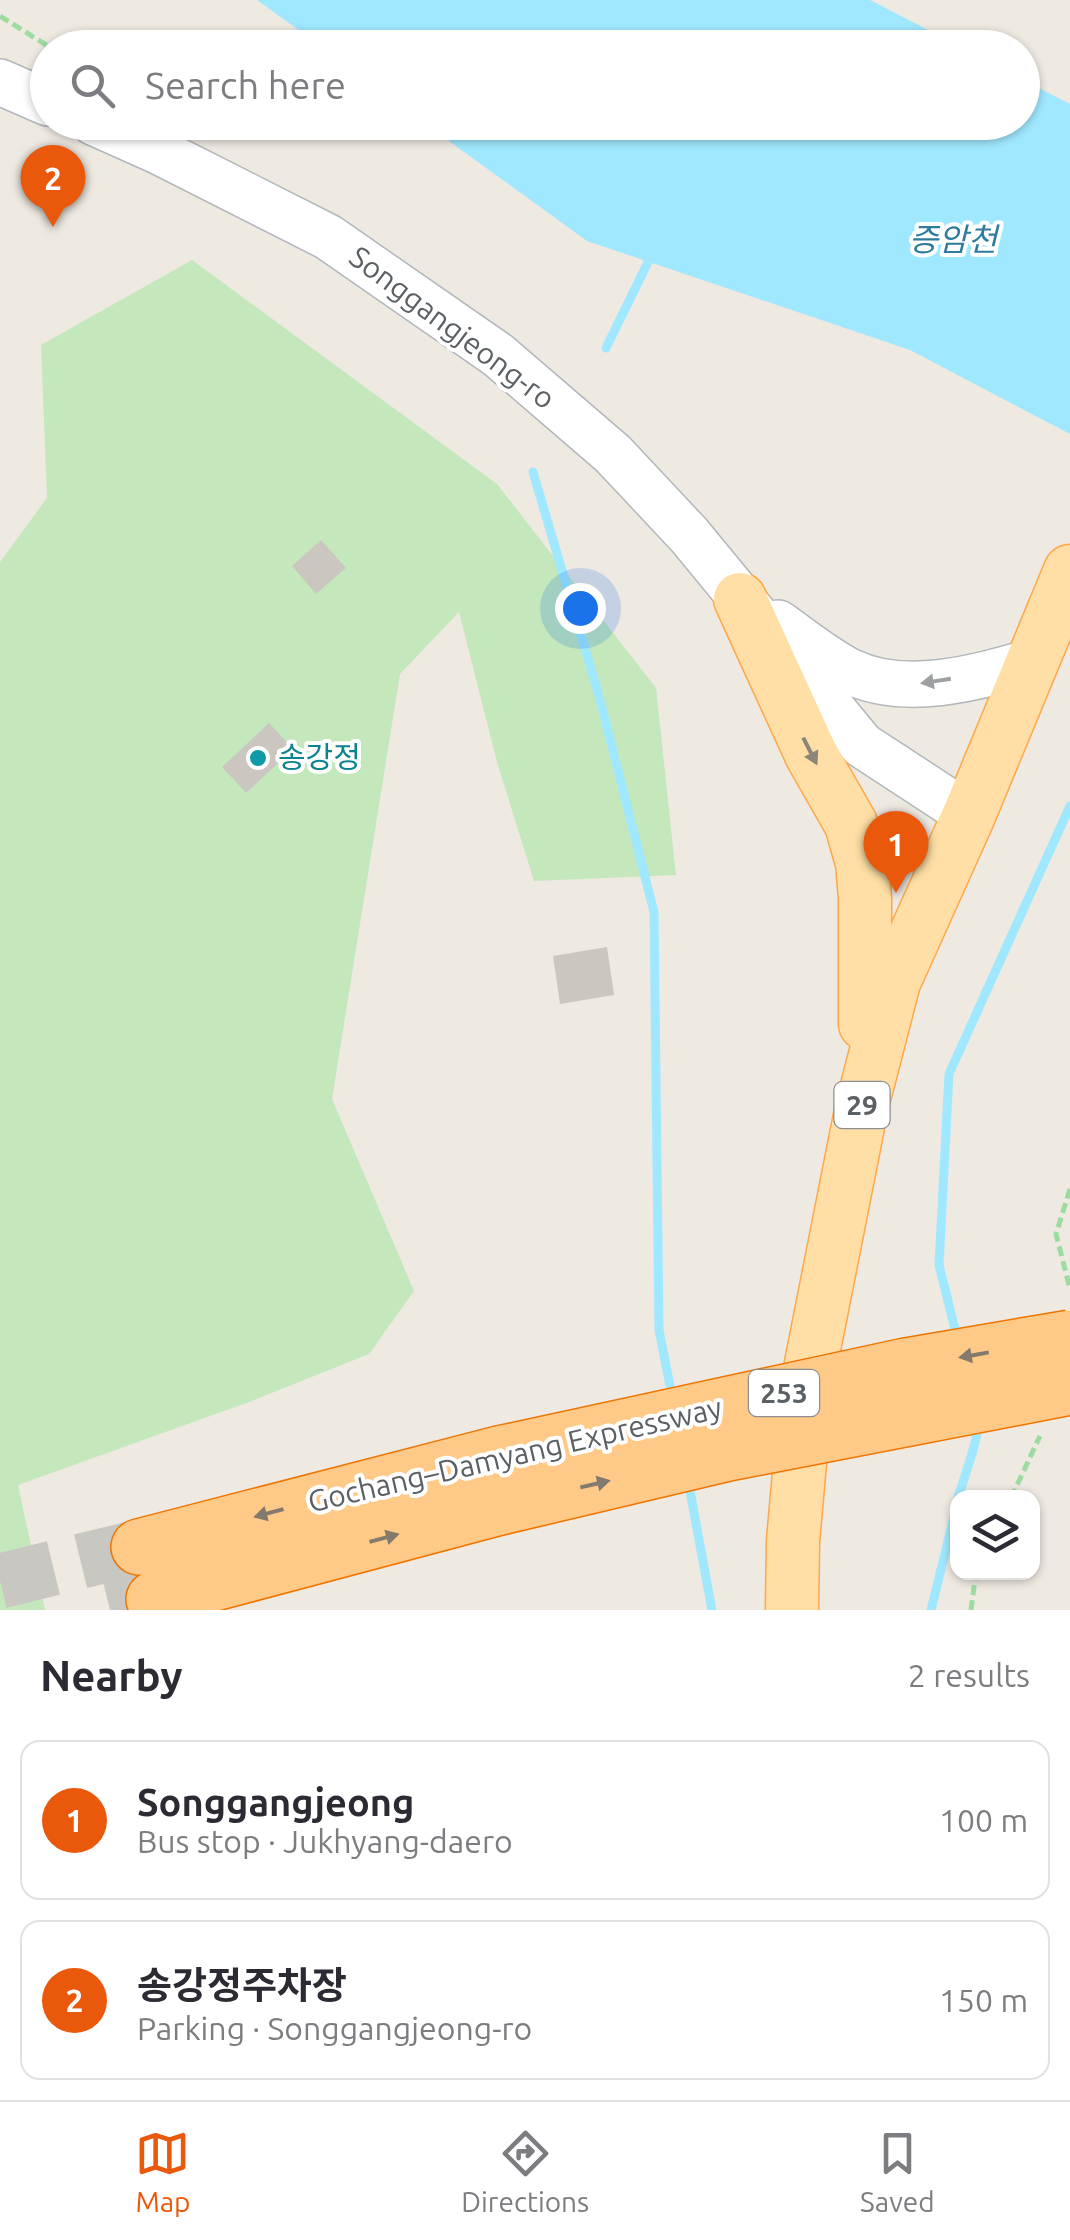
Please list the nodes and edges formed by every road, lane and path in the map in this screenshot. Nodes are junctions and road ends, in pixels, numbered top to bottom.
1 (0, 16) edge
2 (30, 35) edge
3 (0, 82) edge
4 (30, 94) edge
5 (134, 140) edge
6 (1070, 570) edge
7 (740, 599) junction
8 (1038, 646) junction
9 (969, 815) junction
10 (862, 1106) junction
11 (1070, 1189) edge
12 (1070, 1289) edge
13 (1070, 1338) edge
14 (1070, 1387) edge
15 (499, 1480) junction
16 (139, 1547) tunnel mouth
17 (975, 1580) edge
18 (154, 1599) tunnel mouth
19 (792, 1610) edge
20 (971, 1610) edge

1 - 2 path
3 - 4 main road
5 - 7 main road, Songgangjeong-ro
6 - 8 main road, 29
8 -> 7 main road
7 - 9 main road, Songgangjeong-ro
7 -> 10 main road
8 - 9 main road, 29
9 - 10 main road, 29
10 - 19 main road, 29
11 - 12 path
13 -> 15 highway, Gochang–Damyang Expressway / 253, bridge
15 -> 14 highway, Gochang–Damyang Expressway / 253, bridge
15 -> 16 highway, Gochang–Damyang Expressway / 253
18 -> 15 highway, Gochang–Damyang Expressway / 253
17 - 20 path

